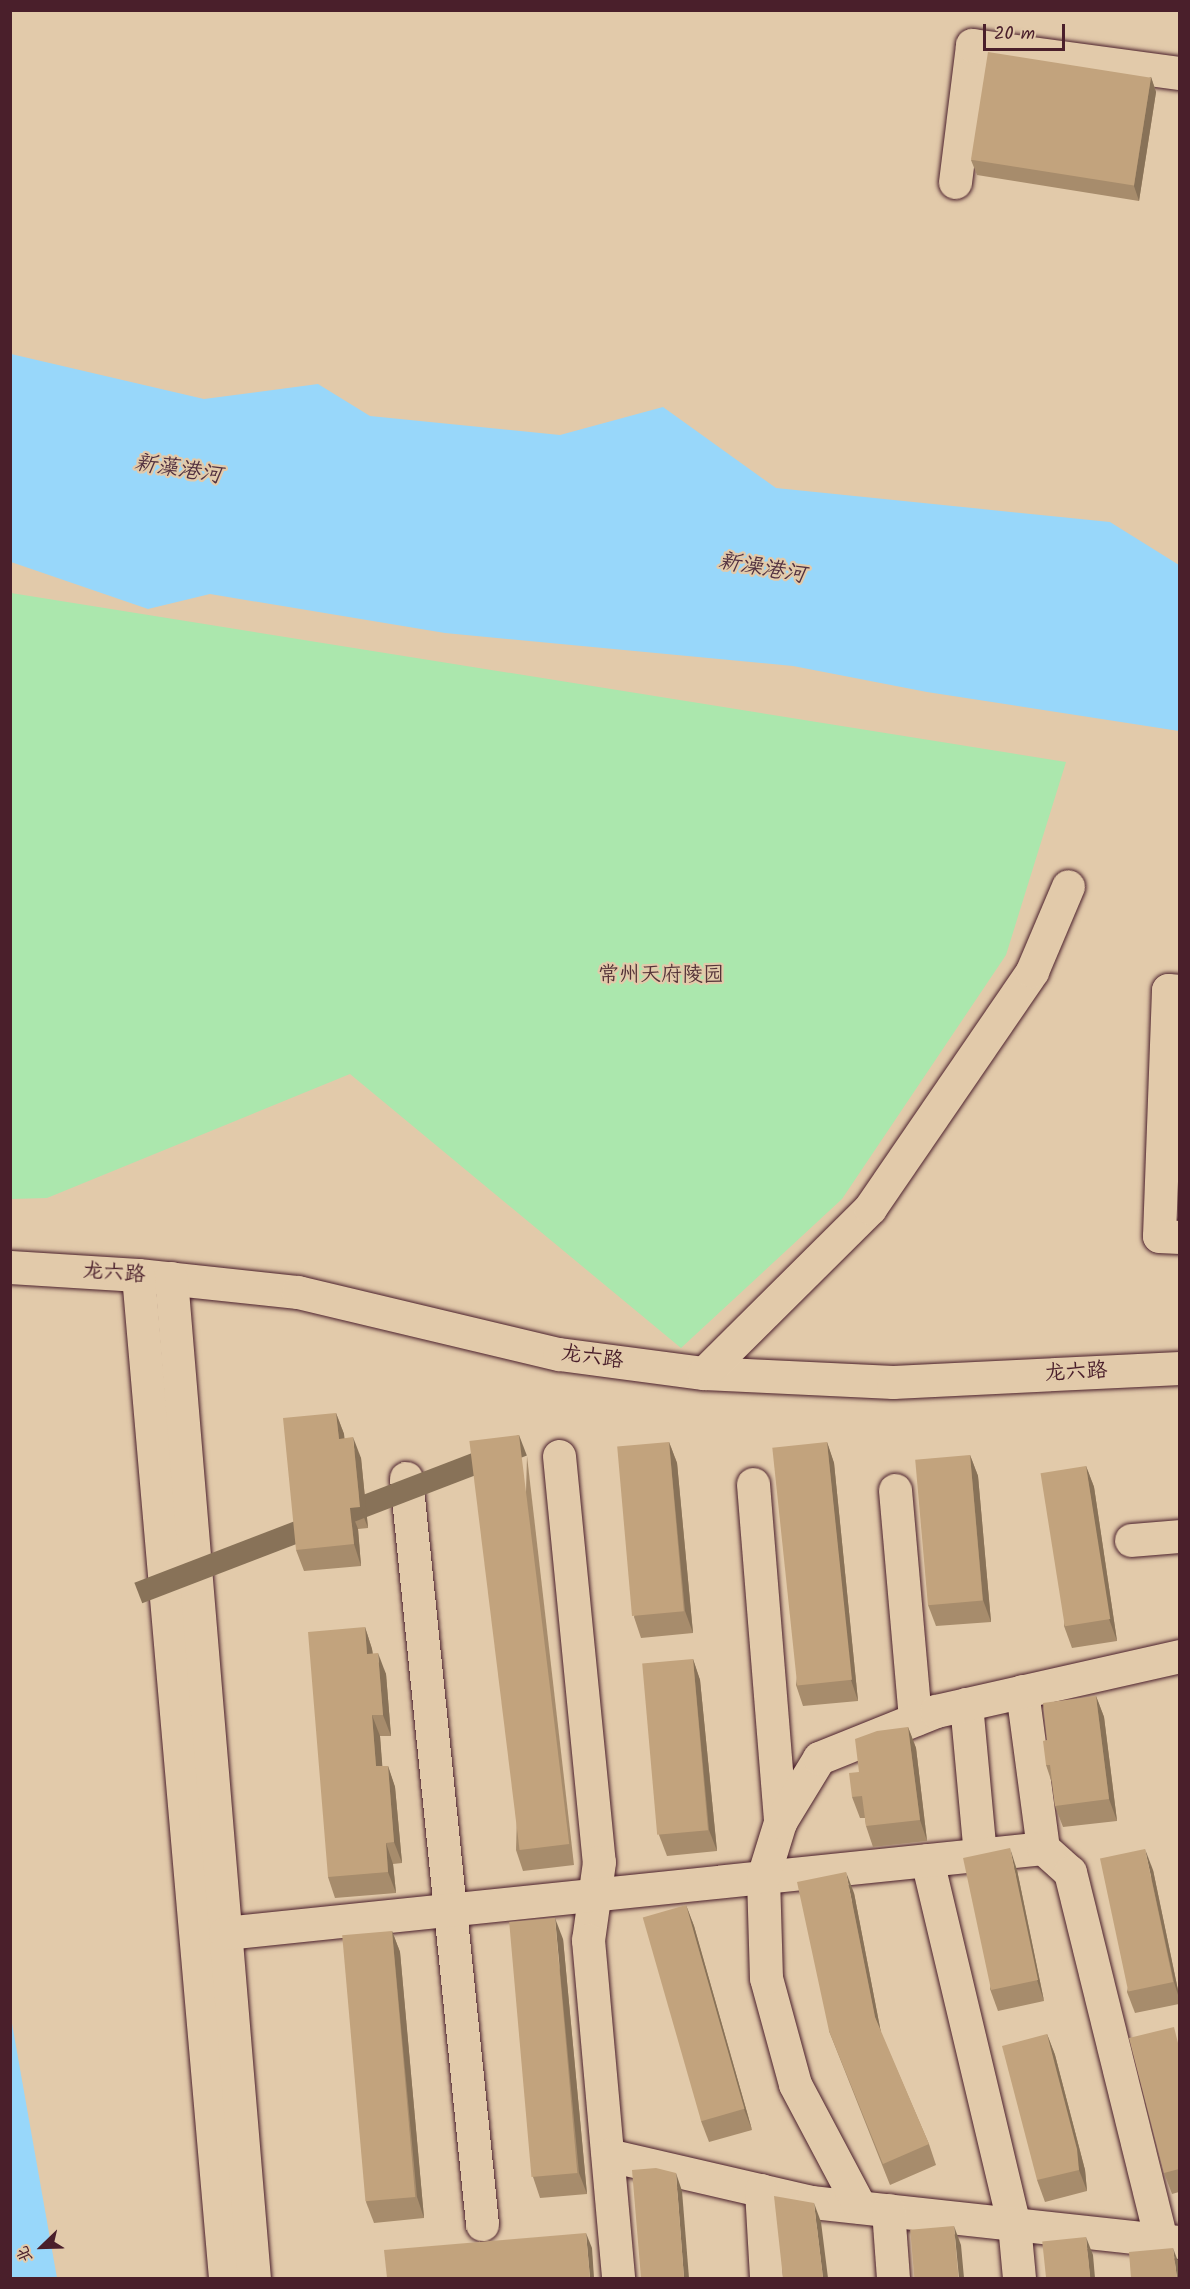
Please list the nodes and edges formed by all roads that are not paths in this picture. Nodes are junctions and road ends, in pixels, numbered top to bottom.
1 (1179, 73) edge
2 (955, 183) dead end
3 (1068, 886) dead end
4 (1179, 991) edge
5 (1172, 1086) edge
6 (1170, 1161) edge
7 (1179, 1237) edge
8 (10, 1268) edge
9 (138, 1275) junction
10 (171, 1278) junction
11 (1179, 1368) edge
12 (704, 1373) junction
13 (559, 1456) dead end
14 (406, 1478) dead end
15 (753, 1484) dead end
16 (895, 1490) dead end
17 (1179, 1536) edge
18 (1131, 1540) dead end
19 (1179, 1656) edge
20 (1022, 1691) junction
21 (966, 1704) junction
22 (915, 1719) junction
23 (780, 1822) junction
24 (1043, 1848) junction
25 (980, 1855) junction
26 (927, 1860) junction
27 (763, 1877) junction
28 (595, 1895) junction
29 (450, 1910) junction
30 (225, 1933) junction
31 (608, 2155) junction
32 (761, 2190) junction
33 (874, 2209) junction
34 (482, 2224) dead end
35 (1014, 2224) junction
36 (1170, 2241) edge
37 (225, 2278) edge
38 (254, 2278) edge
39 (618, 2278) edge
40 (766, 2278) edge
41 (893, 2278) edge
42 (1019, 2278) edge

1 - 2 street
3 - 12 street
4 - 5 street
5 - 6 street
6 - 7 street
8 - 9 street, 龙六路
9 - 10 street, 龙六路
9 - 37 street
10 - 12 street, 龙六路
10 - 30 street
11 - 12 street, 龙六路
13 - 28 street
14 - 29 street
15 - 23 street
16 - 22 street
17 - 18 street
19 - 20 street
20 - 21 street
20 - 24 street
21 - 22 street
21 - 25 street
22 - 23 street
23 - 27 street
24 - 25 street
24 - 36 street
25 - 26 street
26 - 27 street
26 - 35 street
27 - 28 street
27 - 33 street
28 - 29 street
28 - 31 street
29 - 30 street
29 - 34 street
30 - 38 street
31 - 32 street
31 - 39 street
32 - 33 street
32 - 40 street
33 - 35 street
33 - 41 street
35 - 36 street
35 - 42 street

